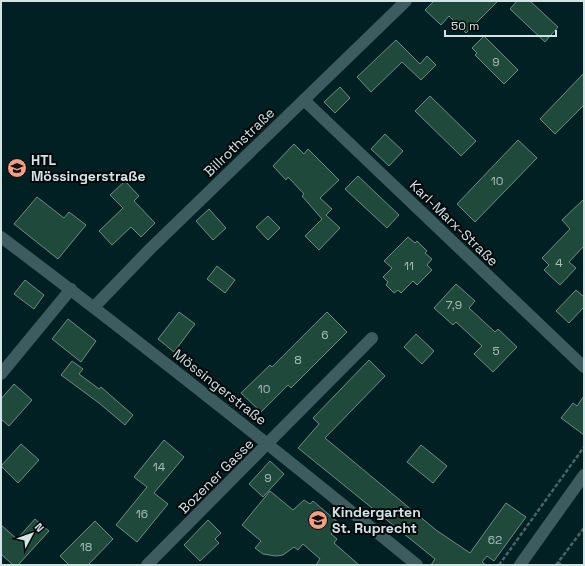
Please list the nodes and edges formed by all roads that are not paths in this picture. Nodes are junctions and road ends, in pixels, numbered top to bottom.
1 (406, 1) edge
2 (304, 100) junction
3 (1, 237) edge
4 (71, 289) junction
5 (94, 307) junction
6 (372, 338) dead end
7 (584, 367) edge
8 (1, 374) edge
9 (268, 444) junction
10 (584, 475) edge
11 (147, 565) edge
12 (417, 565) edge
13 (520, 565) edge

1 - 2 street, Billrothstraße
2 - 5 street, Billrothstraße
2 - 7 street, Karl-Marx-Straße
3 - 4 street, Mössingerstraße
4 - 5 street, Mössingerstraße
4 - 8 street
5 - 9 street, Mössingerstraße
6 - 9 street, Bozener Gasse
9 - 11 street, Bozener Gasse
9 - 12 street, Mössingerstraße
10 - 13 street

